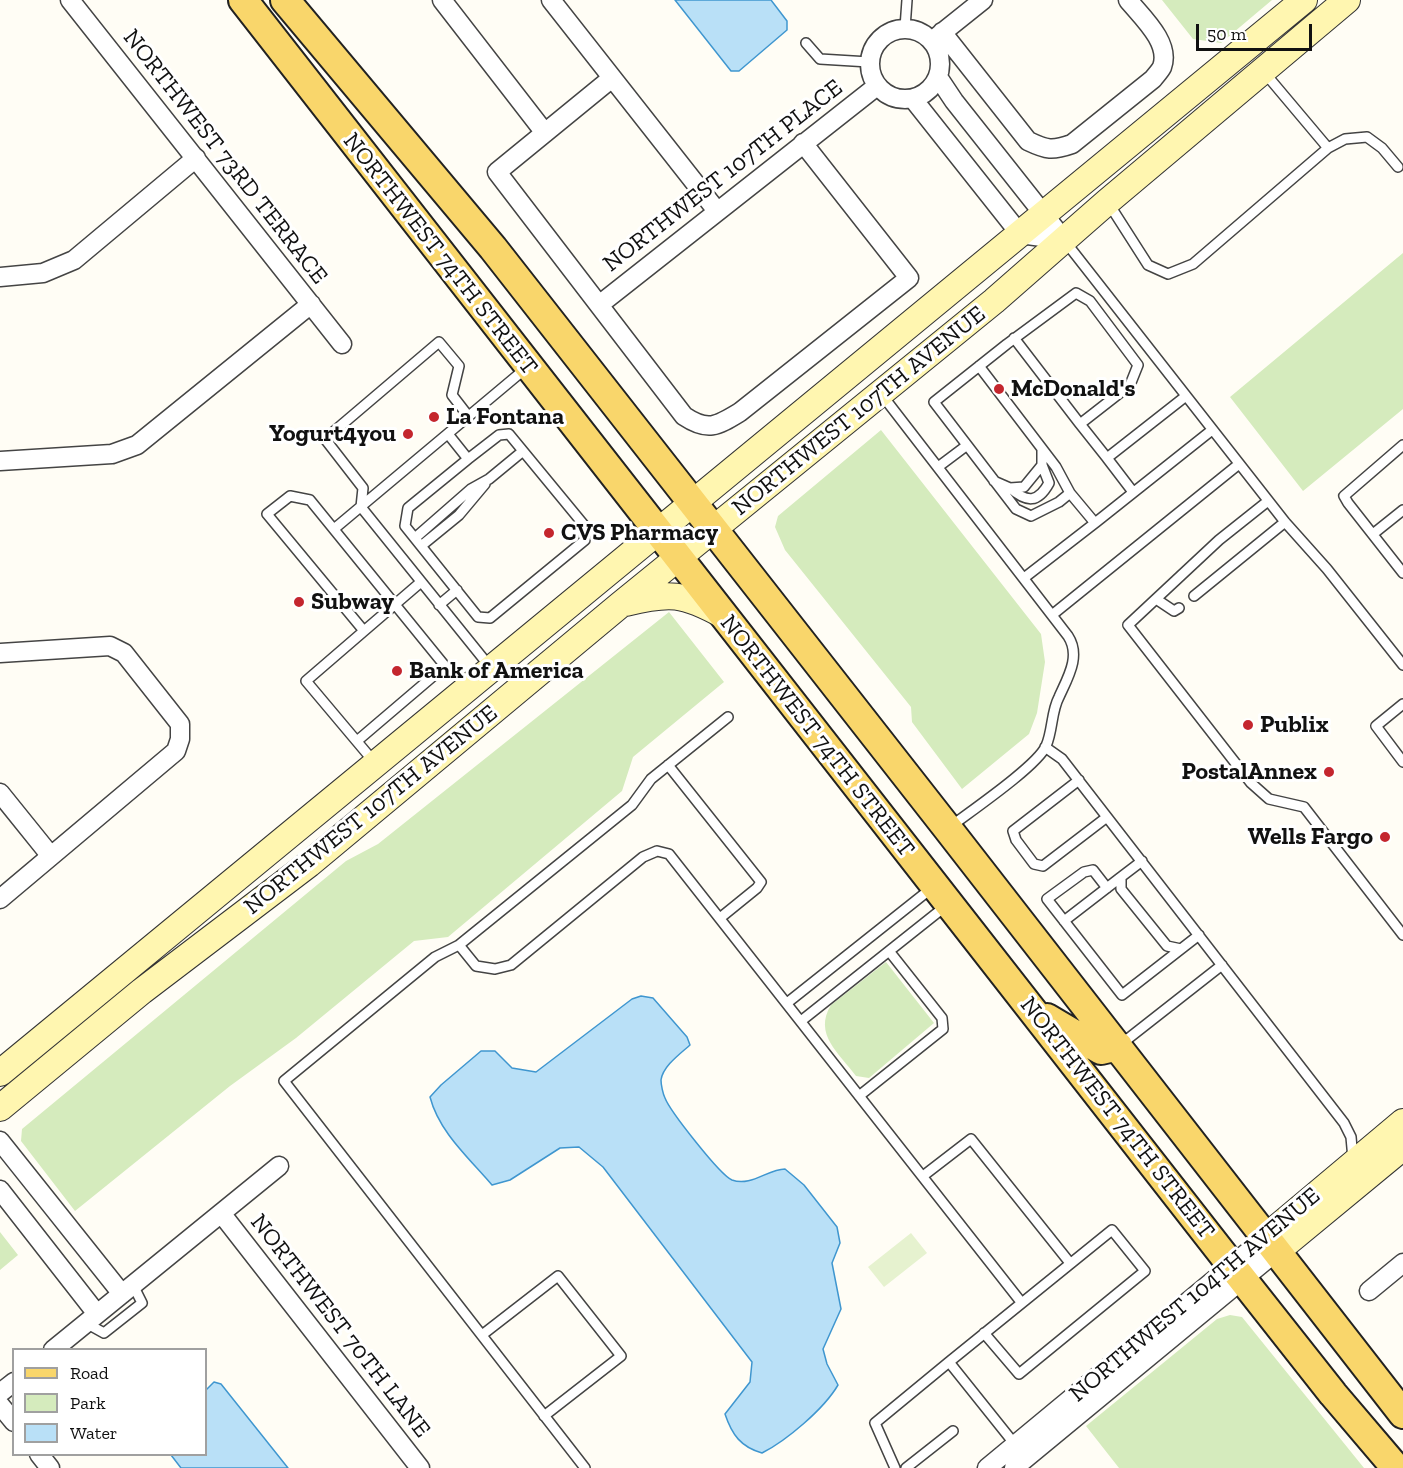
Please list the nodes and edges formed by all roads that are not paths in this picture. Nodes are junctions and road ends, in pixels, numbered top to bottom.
1 (70, 0) edge
2 (243, 0) edge
3 (285, 0) edge
4 (442, 0) edge
5 (551, 0) edge
6 (907, 0) edge
7 (983, 0) edge
8 (1128, 0) edge
9 (1304, 0) edge
10 (1347, 0) edge
11 (905, 28) junction
12 (937, 36) junction
13 (806, 43) dead end
14 (291, 61) junction
15 (869, 62) junction
16 (1262, 70) junction
17 (938, 77) junction
18 (612, 78) junction
19 (877, 86) junction
20 (913, 99) junction
21 (968, 118) junction
22 (387, 123) junction
23 (545, 133) junction
24 (944, 137) junction
25 (803, 143) junction
26 (1328, 148) junction
27 (196, 158) junction
28 (1398, 167) dead end
29 (1107, 202) junction
30 (717, 211) junction
31 (1044, 214) junction
32 (1020, 234) junction
33 (1064, 240) junction
34 (0, 277) edge
35 (311, 304) junction
36 (599, 305) junction
37 (1014, 338) junction
38 (342, 344) dead end
39 (979, 366) junction
40 (528, 367) junction
41 (881, 394) junction
42 (1186, 396) junction
43 (469, 417) junction
44 (1080, 424) junction
45 (1212, 430) junction
46 (448, 434) junction
47 (1403, 445) edge
48 (966, 446) junction
49 (1042, 448) junction
50 (524, 452) junction
51 (1107, 458) junction
52 (468, 459) junction
53 (0, 461) edge
54 (1239, 464) junction
55 (1042, 465) junction
56 (938, 467) junction
57 (489, 479) junction
58 (992, 480) junction
59 (1010, 488) junction
60 (1133, 492) junction
61 (1070, 493) junction
62 (1268, 501) junction
63 (693, 503) junction
64 (361, 507) junction
65 (1403, 510) edge
66 (1285, 522) junction
67 (1095, 523) junction
68 (334, 529) junction
69 (713, 530) junction
70 (657, 532) junction
71 (1373, 534) junction
72 (415, 538) junction
73 (421, 546) junction
74 (678, 558) junction
75 (1403, 573) edge
76 (1024, 578) junction
77 (421, 582) junction
78 (457, 590) junction
79 (1194, 596) dead end
80 (1156, 599) junction
81 (396, 604) junction
82 (439, 605) junction
83 (620, 605) junction
84 (1179, 608) dead end
85 (723, 615) junction
86 (1052, 615) junction
87 (364, 631) junction
88 (0, 653) edge
89 (1403, 665) edge
90 (491, 669) junction
91 (1403, 704) edge
92 (728, 717) dead end
93 (357, 741) junction
94 (1046, 747) junction
95 (1403, 762) edge
96 (376, 765) junction
97 (668, 765) junction
98 (1079, 780) junction
99 (0, 793) edge
100 (1107, 817) junction
101 (948, 829) junction
102 (50, 855) junction
103 (1142, 861) junction
104 (1121, 877) junction
105 (1107, 888) junction
106 (941, 895) junction
107 (0, 899) edge
108 (720, 918) junction
109 (1064, 921) junction
110 (1198, 935) junction
111 (1403, 935) edge
112 (459, 945) junction
113 (1180, 949) junction
114 (889, 951) junction
115 (1222, 965) junction
116 (787, 1003) junction
117 (1030, 1007) junction
118 (801, 1021) junction
119 (1118, 1047) junction
120 (0, 1073) edge
121 (859, 1096) junction
122 (0, 1108) edge
123 (1403, 1122) edge
124 (0, 1141) edge
125 (1403, 1148) edge
126 (1353, 1164) junction
127 (279, 1166) dead end
128 (923, 1176) junction
129 (0, 1190) edge
130 (221, 1213) junction
131 (1271, 1244) junction
132 (86, 1248) junction
133 (1070, 1263) junction
134 (1403, 1263) edge
135 (61, 1268) junction
136 (1237, 1273) junction
137 (128, 1289) junction
138 (1369, 1291) dead end
139 (1021, 1302) junction
140 (91, 1319) junction
141 (984, 1333) junction
142 (482, 1335) junction
143 (55, 1348) edge
144 (949, 1362) junction
145 (12, 1384) edge
146 (0, 1393) edge
147 (0, 1405) edge
148 (1403, 1414) edge
149 (544, 1416) junction
150 (12, 1420) edge
151 (953, 1431) dead end
152 (40, 1456) edge
153 (1018, 1457) edge
154 (50, 1468) edge
155 (420, 1468) edge
156 (585, 1468) edge
157 (895, 1468) edge
158 (906, 1468) edge
159 (987, 1468) edge
160 (1396, 1468) edge

1 - 27 street, NORTHWEST 73RD TERRACE
2 - 14 main road, NORTHWEST 74TH STREET
3 - 22 main road, NORTHWEST 74TH STREET
4 - 23 street
5 - 18 street
6 - 11 lane
7 - 12 street
8 - 12 street
9 - 31 main road, NORTHWEST 107TH AVENUE
10 - 16 main road, NORTHWEST 107TH AVENUE
11 - 12 street
11 - 15 street
12 - 17 street
13 - 15 lane
14 - 22 main road
14 - 40 main road, NORTHWEST 74TH STREET
15 - 19 street
16 - 26 lane
16 - 29 main road, NORTHWEST 107TH AVENUE
17 - 20 street
17 - 21 street
18 - 23 street
18 - 30 street
19 - 20 street
19 - 25 street, NORTHWEST 107TH PLACE
20 - 24 street
21 - 24 street
21 - 31 street
22 - 63 main road, NORTHWEST 74TH STREET
23 - 36 street
24 - 32 street
25 - 30 street, NORTHWEST 107TH PLACE
25 - 36 street
26 - 28 lane
26 - 29 lane
27 - 34 street
27 - 35 street, NORTHWEST 73RD TERRACE
29 - 33 main road, NORTHWEST 107TH AVENUE
30 - 36 street, NORTHWEST 107TH PLACE
31 - 32 main road, NORTHWEST 107TH AVENUE
31 - 33 street
32 - 33 street
32 - 63 main road, NORTHWEST 107TH AVENUE
33 - 41 main road, NORTHWEST 107TH AVENUE
33 - 42 lane
35 - 38 street, NORTHWEST 73RD TERRACE
35 - 53 street
37 - 39 lane
37 - 44 lane
37 - 44 lane
39 - 48 lane
39 - 49 lane
40 - 43 lane
40 - 70 main road, NORTHWEST 74TH STREET
41 - 56 lane
41 - 69 main road, NORTHWEST 107TH AVENUE
42 - 45 lane
42 - 51 lane
43 - 46 lane
43 - 64 lane
44 - 51 lane
45 - 54 lane
45 - 60 lane
46 - 52 lane
46 - 64 lane
47 - 71 lane
48 - 56 lane
48 - 58 lane
49 - 55 lane
49 - 61 lane
50 - 52 lane
50 - 57 lane
50 - 78 lane
51 - 60 lane
52 - 72 lane
54 - 62 lane
54 - 86 lane
55 - 59 lane
55 - 59 lane
56 - 76 lane
57 - 72 lane
57 - 73 lane
58 - 59 lane
58 - 61 lane
60 - 67 lane
61 - 67 lane
62 - 66 lane
62 - 80 lane
63 - 69 main road, NORTHWEST 74TH STREET
63 - 70 main road, NORTHWEST 107TH AVENUE
64 - 68 lane
64 - 77 lane
65 - 71 lane
66 - 79 lane
66 - 89 lane
67 - 76 lane
68 - 81 lane
68 - 87 lane
69 - 74 main road, NORTHWEST 107TH AVENUE
69 - 101 main road, NORTHWEST 74TH STREET
70 - 74 main road, NORTHWEST 74TH STREET
70 - 90 main road, NORTHWEST 107TH AVENUE
71 - 75 lane
72 - 73 lane
73 - 78 lane
74 - 83 main road, NORTHWEST 107TH AVENUE
74 - 85 main road, NORTHWEST 74TH STREET
76 - 86 lane
77 - 81 lane
77 - 82 lane
78 - 82 lane
80 - 84 lane
80 - 111 lane
81 - 87 lane
81 - 93 lane
82 - 90 lane
83 - 85 main road
83 - 122 main road, NORTHWEST 107TH AVENUE
85 - 106 main road, NORTHWEST 74TH STREET
86 - 94 lane
87 - 93 lane
88 - 102 street
90 - 96 main road, NORTHWEST 107TH AVENUE
91 - 95 lane
92 - 97 lane
93 - 96 lane
94 - 98 lane
94 - 101 lane
96 - 120 main road, NORTHWEST 107TH AVENUE
97 - 108 lane
97 - 112 lane
98 - 100 lane
98 - 100 lane
99 - 102 street
100 - 103 lane
101 - 119 main road, NORTHWEST 74TH STREET
102 - 107 street
103 - 104 lane
103 - 110 lane
104 - 105 lane
104 - 113 lane
105 - 109 lane
105 - 109 lane
106 - 114 lane
106 - 116 lane
106 - 117 main road, NORTHWEST 74TH STREET
108 - 112 lane
108 - 116 lane
109 - 113 lane
110 - 113 lane
110 - 115 lane
112 - 142 lane
114 - 118 lane
114 - 121 lane
115 - 119 lane
115 - 126 lane
116 - 118 lane
117 - 119 main road
117 - 136 main road, NORTHWEST 74TH STREET
118 - 121 lane
119 - 131 main road, NORTHWEST 74TH STREET
121 - 128 lane
123 - 126 main road, NORTHWEST 104TH AVENUE
124 - 132 street
125 - 131 main road, NORTHWEST 104TH AVENUE
126 - 131 main road, NORTHWEST 104TH AVENUE
127 - 130 street
128 - 133 lane
128 - 139 lane
129 - 135 street
130 - 137 street
130 - 155 street, NORTHWEST 70TH LANE
131 - 136 street, NORTHWEST 104TH AVENUE
131 - 148 main road, NORTHWEST 74TH STREET
132 - 135 street
132 - 137 street
133 - 139 lane
133 - 141 lane
134 - 138 street
135 - 140 street
136 - 153 street, NORTHWEST 104TH AVENUE
136 - 160 main road, NORTHWEST 74TH STREET
137 - 140 street
139 - 141 lane
140 - 143 street
141 - 144 lane
142 - 149 lane
142 - 149 lane
144 - 153 lane
144 - 157 lane
145 - 146 street
147 - 150 street
149 - 156 lane
151 - 158 lane
152 - 154 street
153 - 159 street, NORTHWEST 104TH AVENUE

